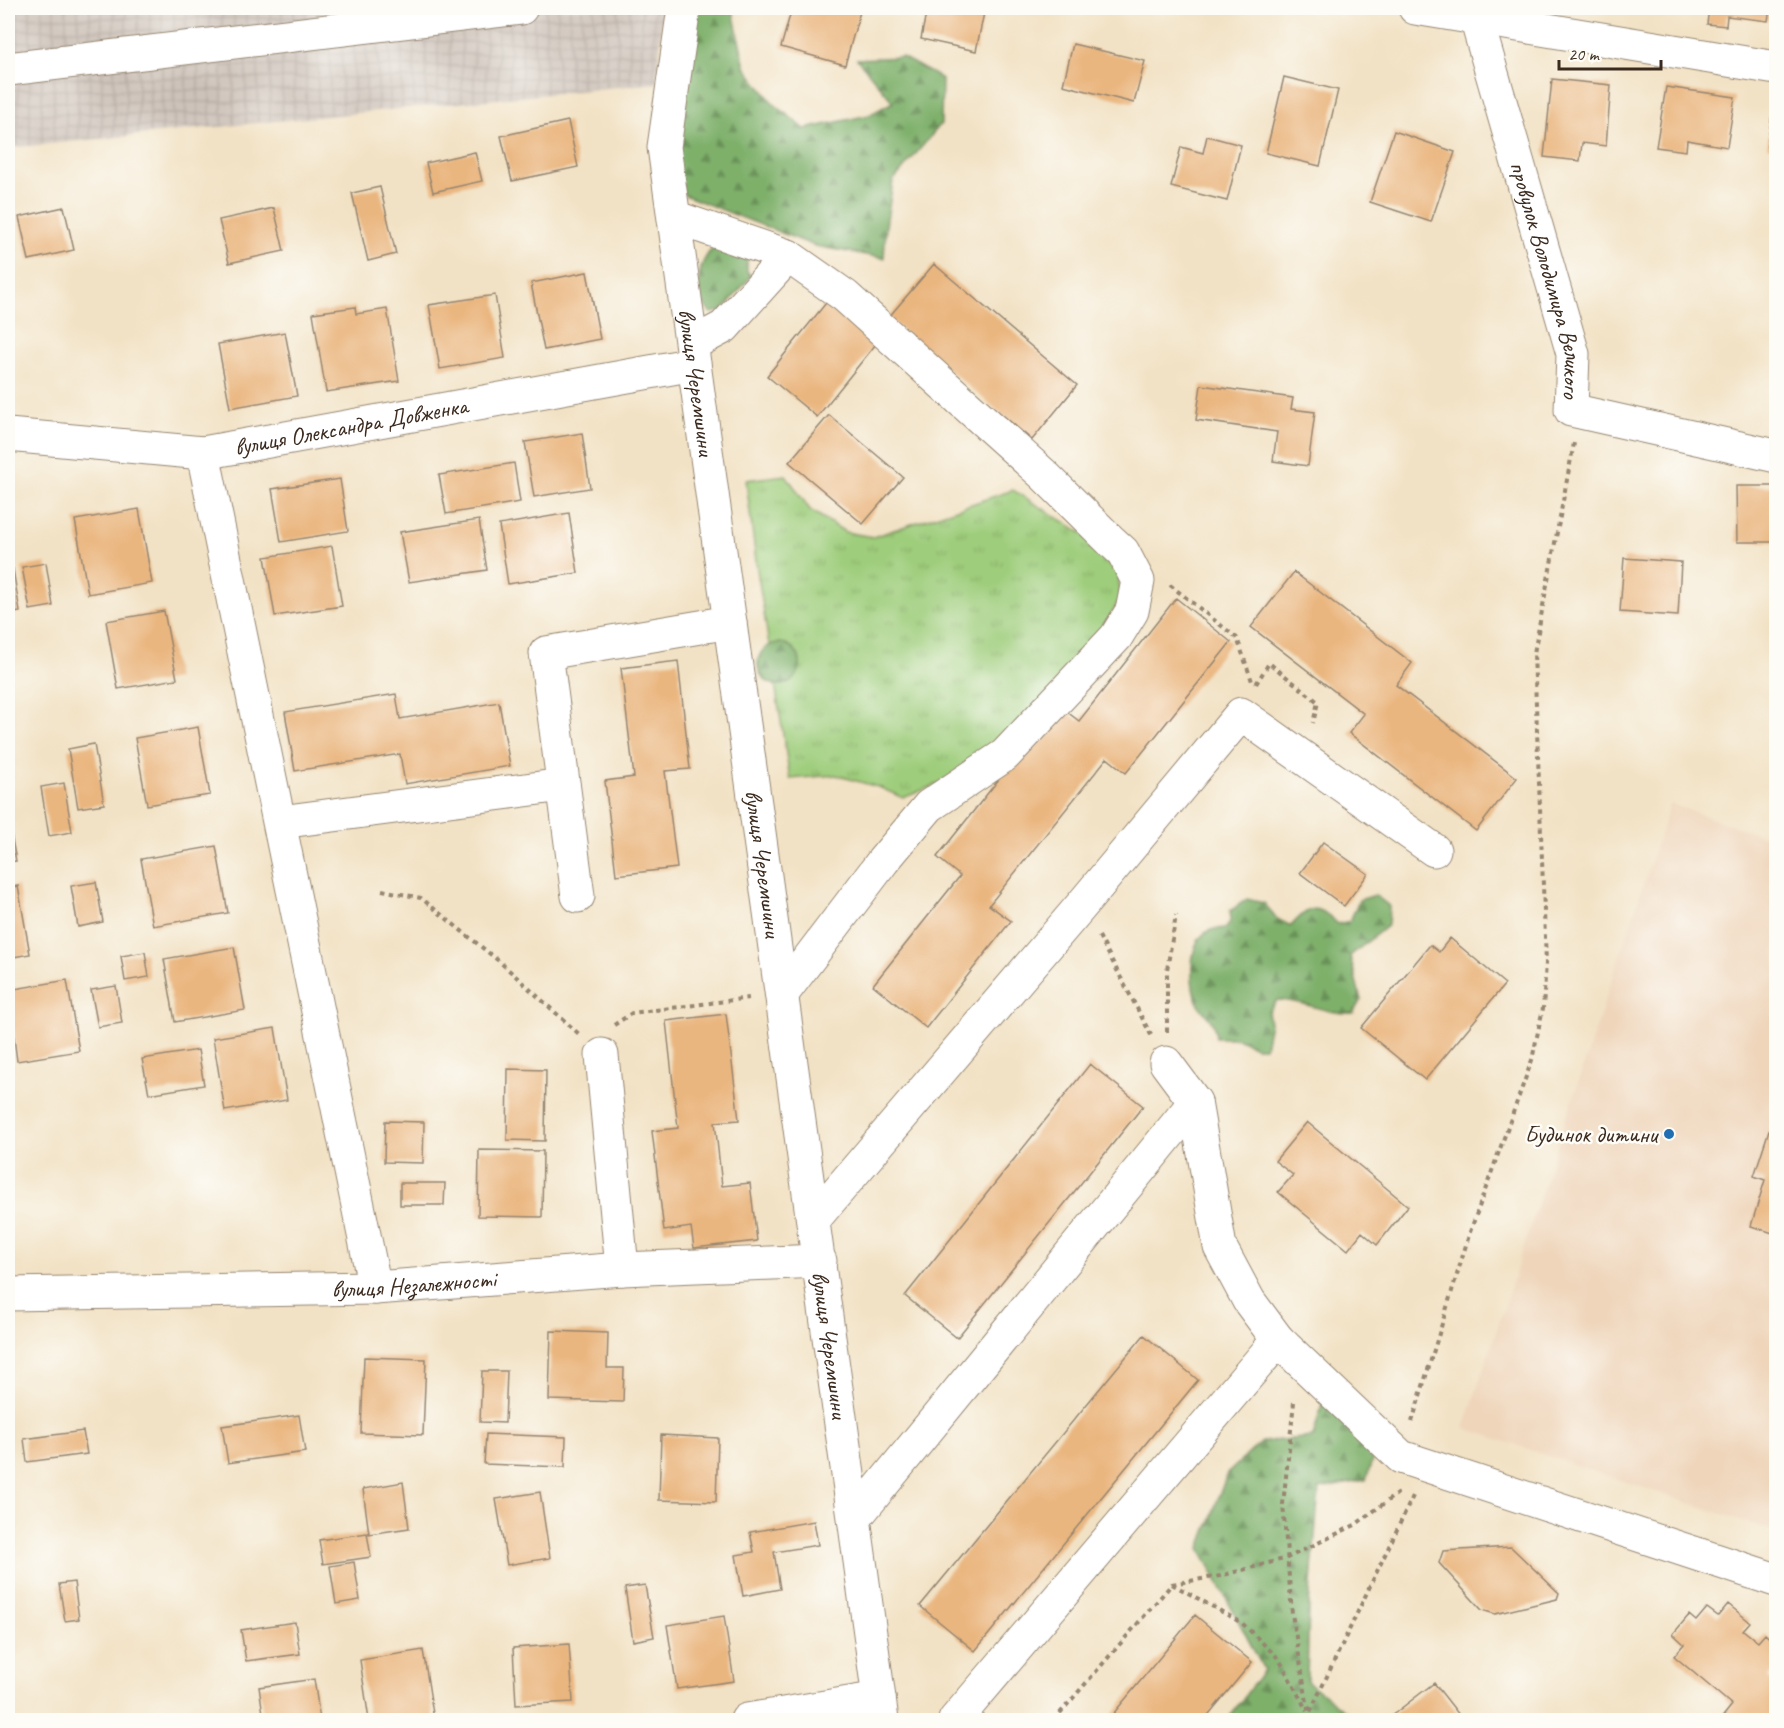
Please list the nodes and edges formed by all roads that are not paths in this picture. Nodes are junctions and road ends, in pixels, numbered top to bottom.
1 (521, 8) edge
2 (684, 8) edge
3 (1423, 8) edge
4 (1476, 18) junction
5 (1776, 68) edge
6 (8, 69) edge
7 (674, 217) junction
8 (788, 256) junction
9 (693, 354) junction
10 (8, 435) edge
11 (203, 453) junction
12 (1776, 456) edge
13 (730, 622) junction
14 (563, 784) junction
15 (280, 822) junction
16 (1434, 850) dead end
17 (578, 896) dead end
18 (782, 993) junction
19 (602, 1055) road end
20 (1166, 1063) road end
21 (1195, 1102) junction
22 (814, 1219) junction
23 (820, 1261) junction
24 (622, 1269) junction
25 (375, 1288) junction
26 (8, 1294) edge
27 (1289, 1350) junction
28 (855, 1518) junction
29 (1776, 1580) edge
30 (880, 1709) edge
31 (747, 1720) edge
32 (956, 1720) edge

1 - 6 street
2 - 7 street, вулиця Черемшини
3 - 4 street
4 - 5 street
4 - 12 street, провулок Володимира Великого
7 - 8 street
7 - 9 street, вулиця Черемшини
8 - 9 street, вулиця Олександра Довженка
8 - 18 street
9 - 11 street, вулиця Олександра Довженка
9 - 13 street, вулиця Черемшини
10 - 11 street, вулиця Олександра Довженка
11 - 15 street
13 - 14 street
13 - 18 street, вулиця Черемшини
14 - 15 street
14 - 17 street
15 - 25 street
16 - 22 street
18 - 22 street, вулиця Черемшини
19 - 24 street
20 - 21 street
21 - 27 street
21 - 28 street
22 - 23 street, вулиця Черемшини
23 - 24 street, вулиця Незалежності
23 - 28 street, вулиця Черемшини
24 - 25 street, вулиця Незалежності
25 - 26 street, вулиця Незалежності
27 - 29 street
27 - 32 street
28 - 30 street, вулиця Черемшини
30 - 31 street

